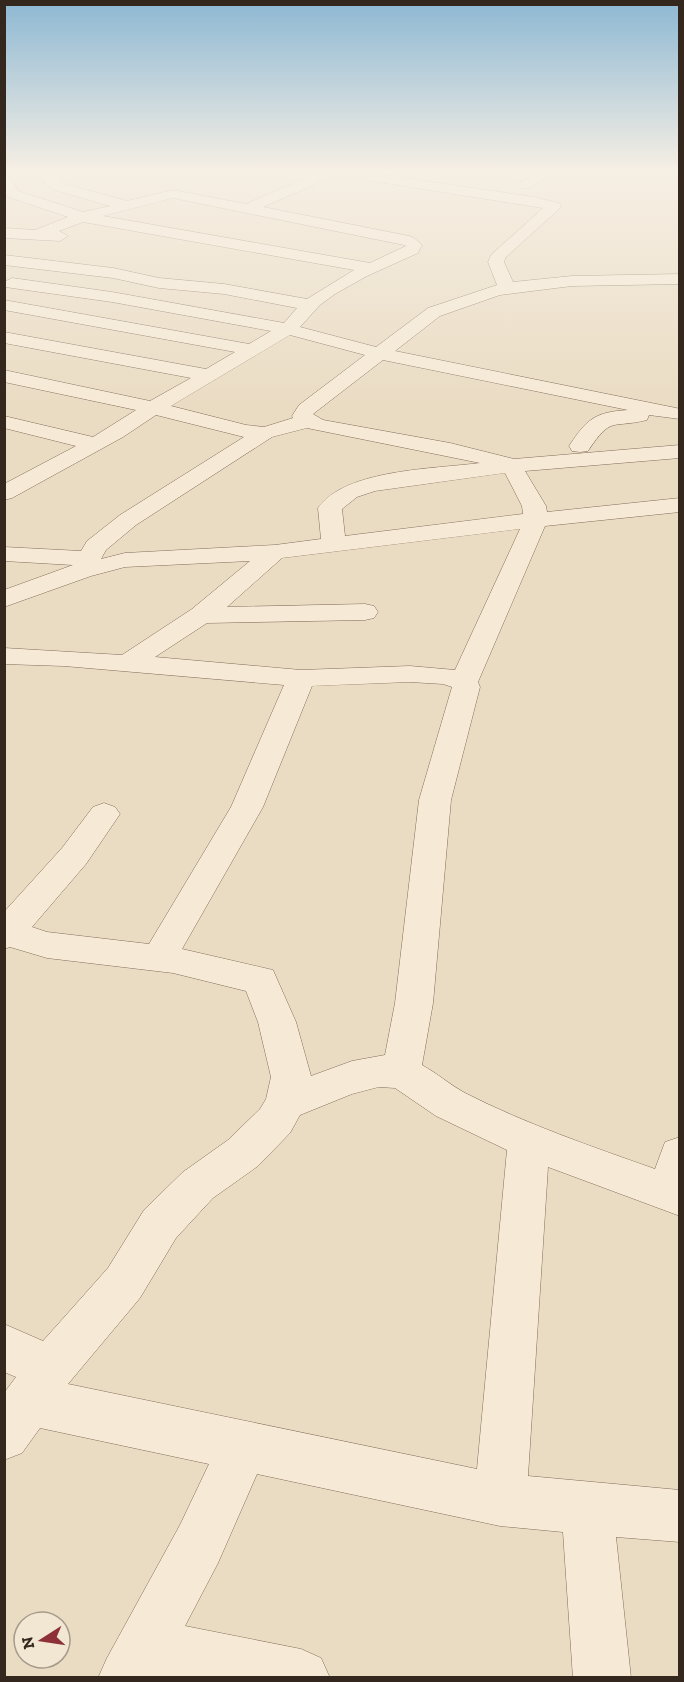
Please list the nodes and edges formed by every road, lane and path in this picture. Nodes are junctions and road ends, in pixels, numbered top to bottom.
1 (272, 250) edge
2 (411, 250) edge
3 (504, 250) edge
4 (377, 252) dead end
5 (398, 256) junction
6 (4, 260) edge
7 (372, 268) junction
8 (680, 271) edge
9 (680, 279) edge
10 (653, 280) junction
11 (314, 281) dead end
12 (4, 282) edge
13 (335, 286) junction
14 (507, 288) junction
15 (4, 305) edge
16 (310, 305) junction
17 (288, 329) junction
18 (4, 337) edge
19 (252, 350) junction
20 (380, 353) junction
21 (208, 375) junction
22 (4, 376) edge
23 (153, 408) junction
24 (678, 414) edge
25 (308, 421) junction
26 (4, 422) edge
27 (265, 433) junction
28 (95, 444) junction
29 (580, 446) junction
30 (515, 451) junction
31 (680, 451) edge
32 (606, 457) junction
33 (4, 493) edge
34 (680, 505) edge
35 (536, 520) junction
36 (334, 544) junction
37 (274, 552) junction
38 (4, 554) edge
39 (86, 565) junction
40 (4, 599) edge
41 (365, 612) dead end
42 (201, 615) junction
43 (4, 656) edge
44 (126, 664) junction
45 (301, 678) junction
46 (464, 682) junction
47 (105, 814) dead end
48 (6, 934) edge
49 (158, 959) junction
50 (401, 1073) junction
51 (286, 1104) junction
52 (529, 1139) junction
53 (676, 1182) edge
54 (4, 1347) edge
55 (28, 1402) edge
56 (244, 1446) junction
57 (500, 1500) junction
58 (587, 1508) junction
59 (680, 1516) edge
60 (136, 1662) edge
61 (301, 1677) edge
62 (602, 1677) edge

1 - 7 street
2 - 5 street
3 - 14 street
4 - 5 street
5 - 7 street
6 - 16 street
7 - 13 street
8 - 10 street
9 - 10 street
10 - 14 street
11 - 13 street
12 - 17 street
13 - 16 street
14 - 20 street
15 - 19 street
16 - 17 street
17 - 19 street
17 - 20 street
18 - 21 street
19 - 21 street
20 - 24 street
20 - 25 street
21 - 23 street
22 - 23 street
23 - 27 street
23 - 28 street
24 - 29 street
25 - 27 street
25 - 30 street
26 - 28 street
27 - 39 street
28 - 33 street
29 - 30 street
29 - 32 street
30 - 32 street
30 - 35 street
30 - 36 street
31 - 32 street
34 - 35 street
35 - 36 street
35 - 46 street
36 - 37 street
37 - 39 street
37 - 42 street
38 - 39 street
39 - 40 street
41 - 42 street
42 - 44 street
43 - 44 street
44 - 45 street
45 - 46 street
45 - 49 street
46 - 50 street
47 - 48 street
48 - 49 street
49 - 51 street
50 - 51 street
50 - 52 street
51 - 55 street
52 - 53 street
52 - 57 street
54 - 55 street
55 - 56 street
56 - 57 street
56 - 60 street
57 - 58 street
58 - 59 street
58 - 62 street
60 - 61 street

